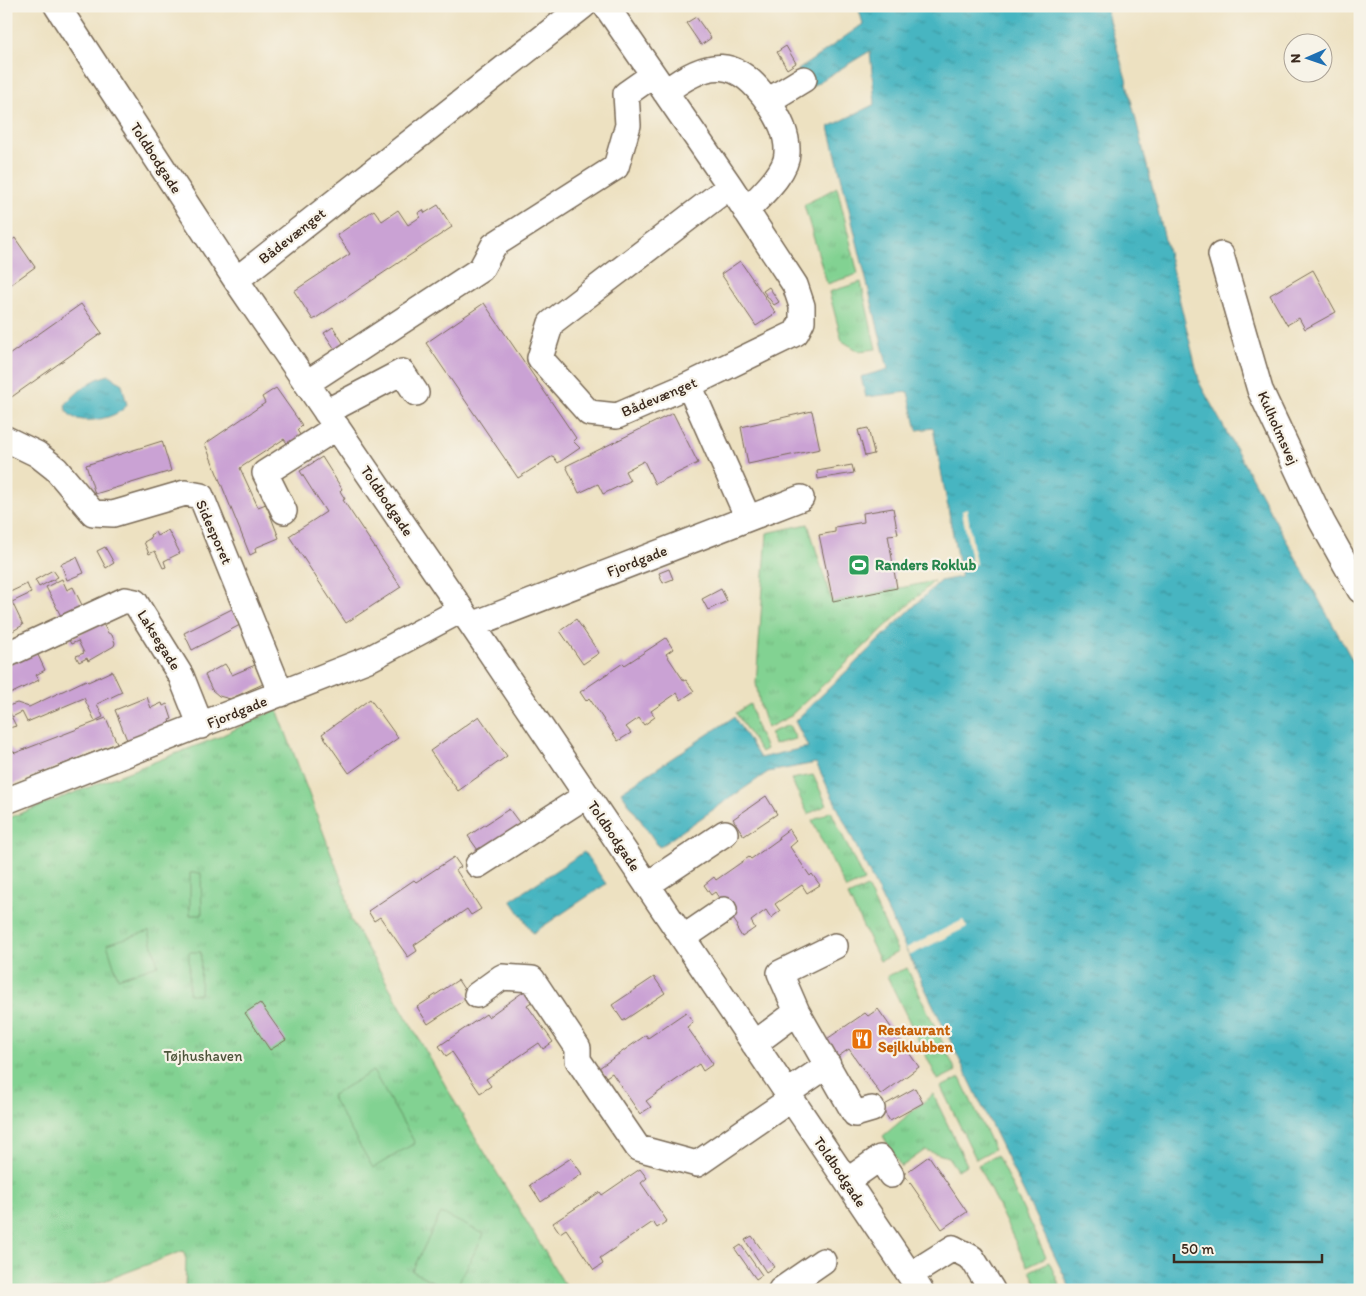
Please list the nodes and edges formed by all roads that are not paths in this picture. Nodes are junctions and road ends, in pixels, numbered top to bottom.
1 (57, 6) edge
2 (583, 6) edge
3 (606, 6) edge
4 (804, 79) dead end
5 (659, 83) junction
6 (768, 101) junction
7 (730, 186) junction
8 (746, 211) junction
9 (1221, 255) dead end
10 (236, 280) junction
11 (307, 383) junction
12 (690, 385) junction
13 (416, 393) dead end
14 (331, 419) junction
15 (6, 439) edge
16 (801, 498) dead end
17 (284, 511) dead end
18 (748, 518) junction
19 (1360, 590) edge
20 (467, 617) junction
21 (6, 655) edge
22 (281, 694) junction
23 (201, 726) junction
24 (587, 795) junction
25 (6, 801) edge
26 (725, 833) dead end
27 (478, 865) dead end
28 (647, 885) junction
29 (724, 910) dead end
30 (683, 938) junction
31 (835, 946) dead end
32 (477, 995) dead end
33 (797, 1012) junction
34 (754, 1044) junction
35 (828, 1065) junction
36 (789, 1096) junction
37 (872, 1109) dead end
38 (891, 1175) dead end
39 (846, 1181) junction
40 (823, 1261) dead end
41 (915, 1283) edge
42 (781, 1290) edge
43 (992, 1290) edge

1 - 10 street, Toldbodgade
2 - 10 street, Bådevænget
3 - 5 street, Bådevænget
4 - 6 street
5 - 6 street
5 - 7 street, Bådevænget
5 - 11 street
6 - 8 street
7 - 8 street, Bådevænget
7 - 12 street, Bådevænget
8 - 12 street, Bådevænget
9 - 19 street, Kulholmsvej
10 - 11 street, Toldbodgade
11 - 14 street, Toldbodgade
12 - 18 street
13 - 14 street
14 - 17 street
14 - 20 street, Toldbodgade
15 - 22 street, Sidesporet
16 - 18 street, Fjordgade
18 - 20 street, Fjordgade
20 - 22 street, Fjordgade
20 - 24 street, Toldbodgade
21 - 23 street, Laksegade
22 - 23 street, Fjordgade
23 - 25 street, Fjordgade
24 - 27 street
24 - 28 street, Toldbodgade
26 - 28 street
28 - 30 street, Toldbodgade
29 - 30 street
30 - 34 street, Toldbodgade
31 - 33 street
32 - 36 street
33 - 34 street
33 - 35 street
34 - 36 street, Toldbodgade
35 - 36 street
35 - 37 street
36 - 39 street, Toldbodgade
38 - 39 street
39 - 41 street, Toldbodgade
40 - 42 street
41 - 43 street

